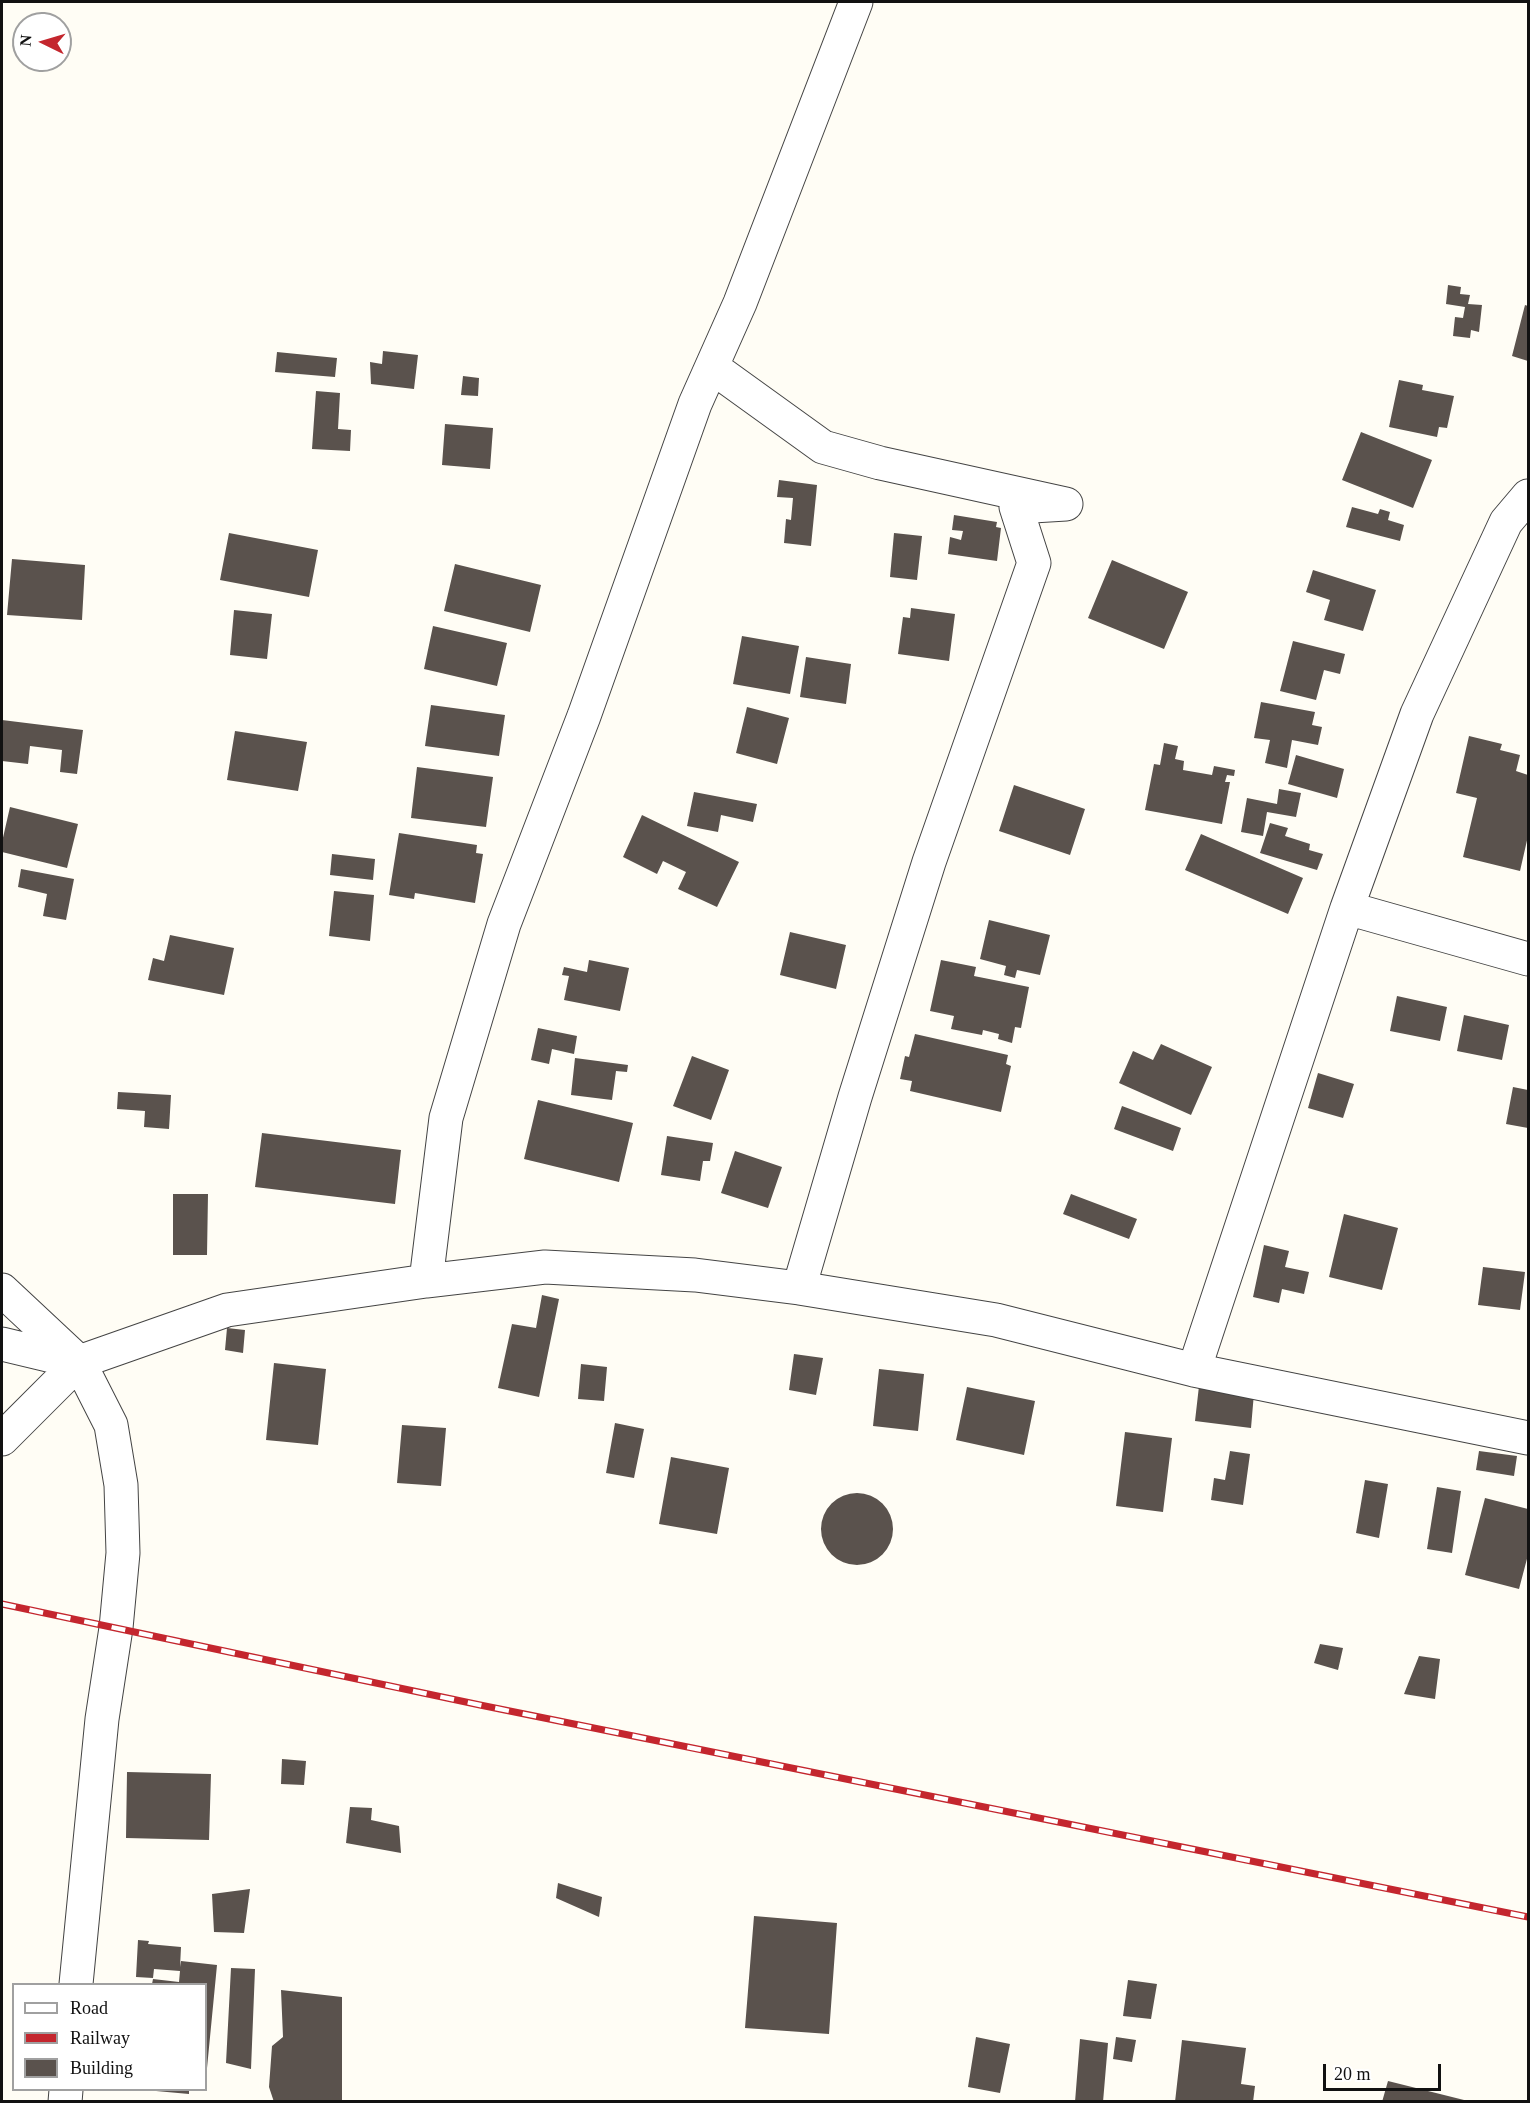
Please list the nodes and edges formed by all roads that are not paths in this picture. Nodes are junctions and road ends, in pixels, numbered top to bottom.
1 (856, 2) edge
2 (712, 367) junction
3 (1528, 496) edge
4 (1347, 908) junction
5 (1528, 959) edge
6 (426, 1281) junction
7 (799, 1288) junction
8 (2, 1290) edge
9 (2, 1344) edge
10 (79, 1362) junction
11 (1194, 1370) junction
12 (2, 1438) edge
13 (1528, 1438) edge
14 (76, 1983) edge

1 - 2 street
2 - 6 street
2 - 7 street
3 - 4 street
4 - 5 street
4 - 11 street
6 - 7 street
6 - 10 street
7 - 11 street
8 - 10 street
9 - 10 street
10 - 12 street
10 - 14 street
11 - 13 street

